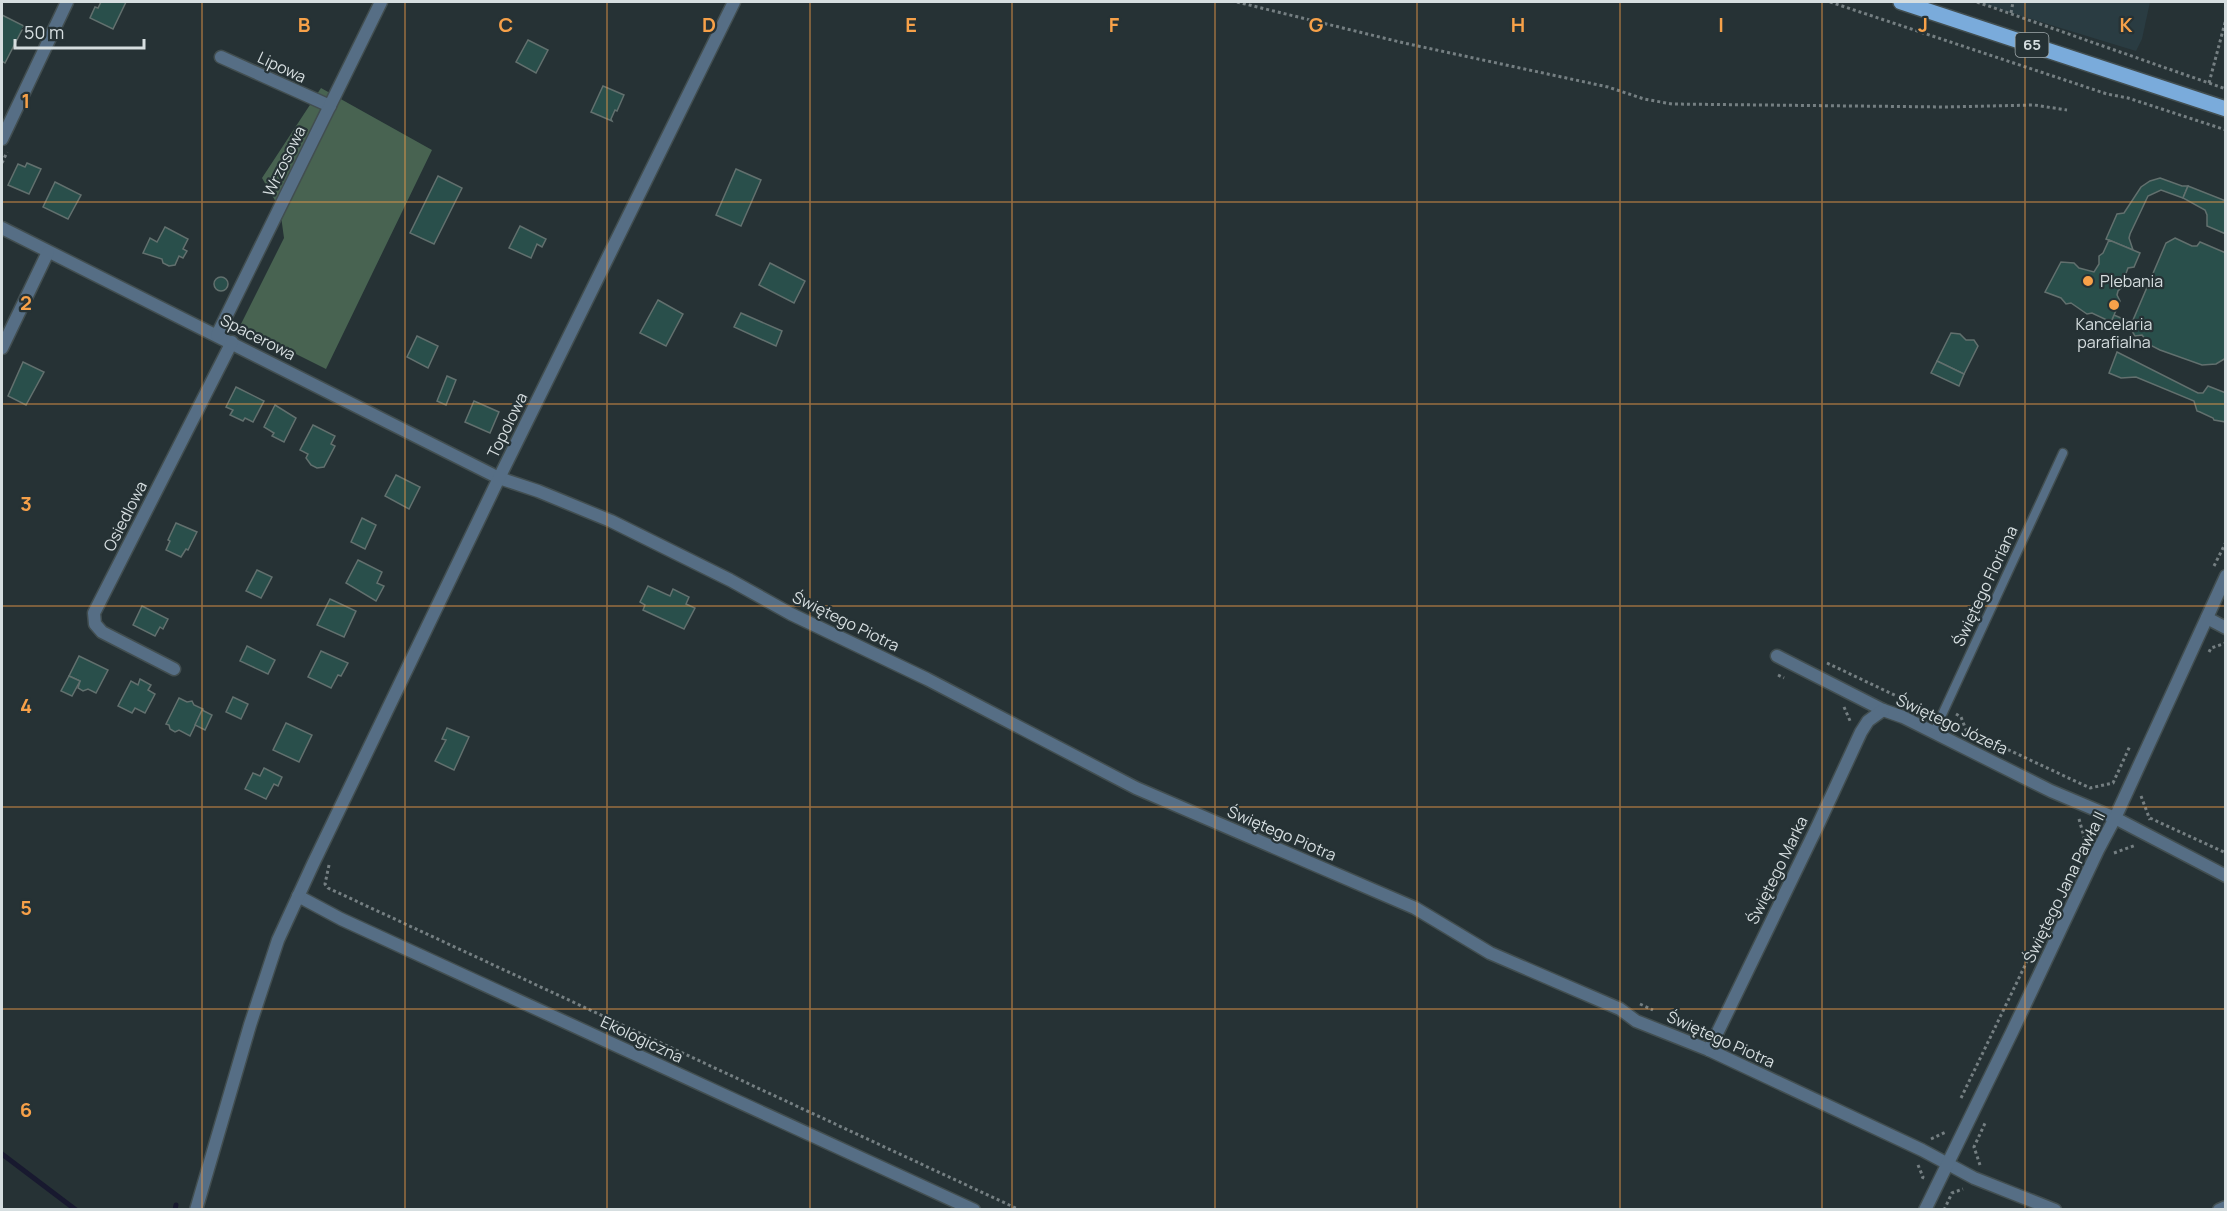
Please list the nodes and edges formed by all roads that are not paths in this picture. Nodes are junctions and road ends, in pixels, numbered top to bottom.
1 (67, 2) edge
2 (381, 2) edge
3 (734, 2) edge
4 (1901, 2) edge
5 (1931, 6) edge
6 (221, 57) dead end
7 (330, 106) junction
8 (2226, 109) edge
9 (2, 139) edge
10 (2, 228) edge
11 (48, 252) junction
12 (217, 335) junction
13 (232, 342) junction
14 (2, 348) edge
15 (2063, 453) dead end
16 (499, 478) junction
17 (2226, 576) edge
18 (2207, 618) junction
19 (2226, 628) edge
20 (1776, 656) dead end
21 (174, 669) dead end
22 (1883, 710) junction
23 (1934, 732) junction
24 (2115, 818) junction
25 (2226, 876) edge
26 (298, 896) junction
27 (1709, 1050) junction
28 (1948, 1164) junction
29 (2226, 1207) edge
30 (196, 1209) edge
31 (974, 1209) edge
32 (1925, 1209) edge
33 (2055, 1209) edge
34 (2219, 1209) edge

1 - 9 street
2 - 7 street, Wrzosowa
3 - 16 street, Topolowa
4 - 5 main road, 65
5 - 8 main road, 65
6 - 7 street, Lipowa
7 - 12 street, Wrzosowa
10 - 11 street, Spacerowa
11 - 12 street, Spacerowa
11 - 14 street
12 - 13 street, Spacerowa
13 - 16 street, Spacerowa
13 - 21 street, Osiedlowa
15 - 23 lane, Świętego Floriana
16 - 26 street, Topolowa
16 - 27 street, Świętego Piotra
17 - 18 street, Świętego Jana Pawła II
18 - 19 street
18 - 24 street, Świętego Jana Pawła II
20 - 22 street, Świętego Józefa
22 - 23 street, Świętego Józefa
22 - 27 street, Świętego Marka
23 - 24 street, Świętego Józefa
24 - 25 street, Świętego Józefa
24 - 28 street, Świętego Jana Pawła II
26 - 30 street, Topolowa
26 - 31 street, Ekologiczna
27 - 28 street, Świętego Piotra
28 - 32 street, Świętego Jana Pawła II
28 - 33 street, Świętego Piotra
29 - 34 street

